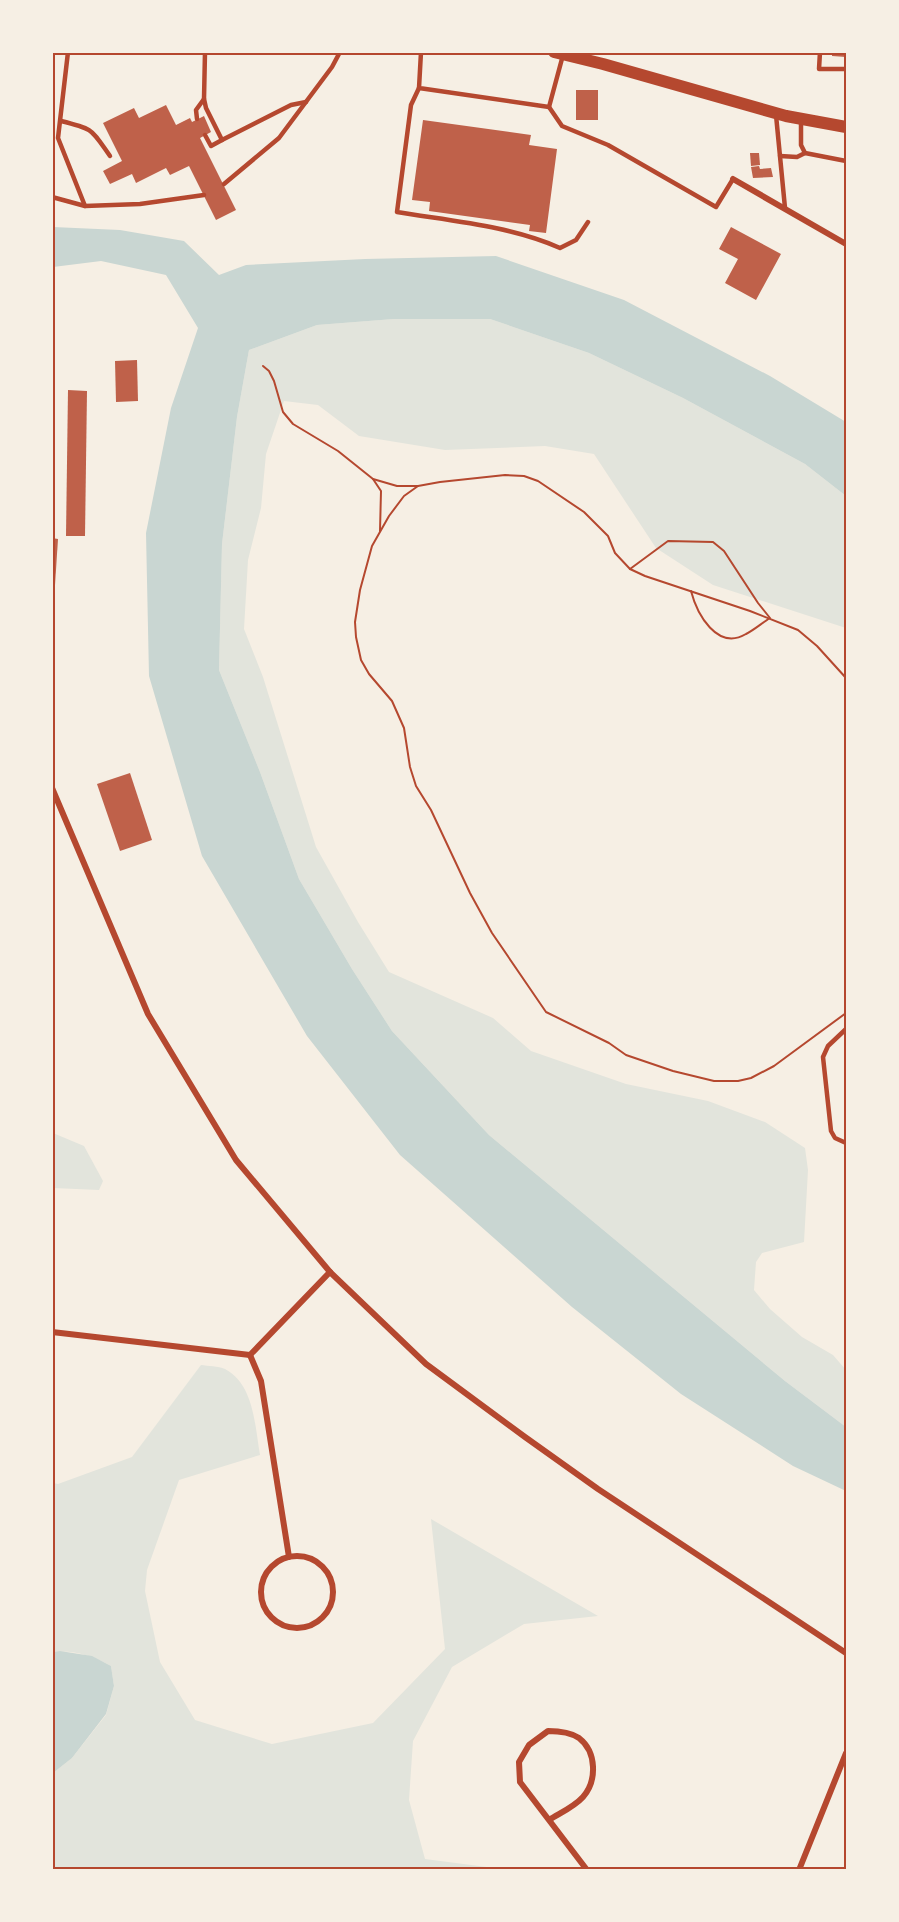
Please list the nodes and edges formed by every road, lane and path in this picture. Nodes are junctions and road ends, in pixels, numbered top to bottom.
1 (68, 52) edge
2 (205, 52) edge
3 (340, 52) edge
4 (421, 52) edge
5 (820, 52) edge
6 (558, 53) edge
7 (846, 69) edge
8 (419, 88) junction
9 (204, 99) junction
10 (306, 102) junction
11 (549, 107) junction
12 (776, 113) junction
13 (801, 118) junction
14 (196, 119) dead end
15 (61, 121) junction
16 (846, 127) edge
17 (205, 135) dead end
18 (222, 140) junction
19 (806, 153) junction
20 (111, 156) dead end
21 (780, 156) junction
22 (846, 161) edge
23 (733, 179) joint
24 (224, 184) dead end
25 (204, 195) dead end
26 (52, 197) edge
27 (85, 206) junction
28 (785, 208) junction
29 (588, 222) dead end
30 (846, 244) edge
31 (263, 366) dead end
32 (373, 479) junction
33 (418, 486) junction
34 (380, 532) junction
35 (630, 569) junction
36 (691, 591) junction
37 (770, 618) junction
38 (846, 678) edge
39 (52, 788) edge
40 (846, 1013) edge
41 (846, 1029) edge
42 (846, 1143) edge
43 (330, 1272) junction
44 (52, 1332) edge
45 (250, 1355) junction
46 (289, 1557) junction
47 (846, 1653) edge
48 (846, 1753) edge
49 (549, 1820) junction
50 (587, 1869) edge
51 (799, 1869) edge

1 - 15 lane
2 - 9 lane
3 - 10 lane
4 - 8 lane
5 - 7 lane
6 - 11 lane
6 - 12 main road
8 - 11 lane
8 - 29 lane
9 - 14 lane
9 - 18 lane
10 - 18 lane
10 - 24 lane
11 - 23 lane
12 - 13 main road
12 - 21 lane
13 - 16 main road
13 - 19 lane
15 - 20 lane
15 - 27 lane
17 - 18 lane
19 - 21 lane
19 - 22 lane
21 - 28 lane
23 - 28 street
25 - 27 lane
26 - 27 lane
28 - 30 street
31 - 32 path
32 - 33 path
32 - 34 path
33 - 34 path
33 - 35 path
34 - 40 path
35 - 36 path
35 - 37 path
36 - 37 path
36 - 37 path
37 - 38 path
39 - 43 street
41 - 42 lane
43 - 45 street
43 - 47 street
44 - 45 street
45 - 46 street
46 - 46 street
48 - 51 street
49 - 49 street
49 - 50 street

